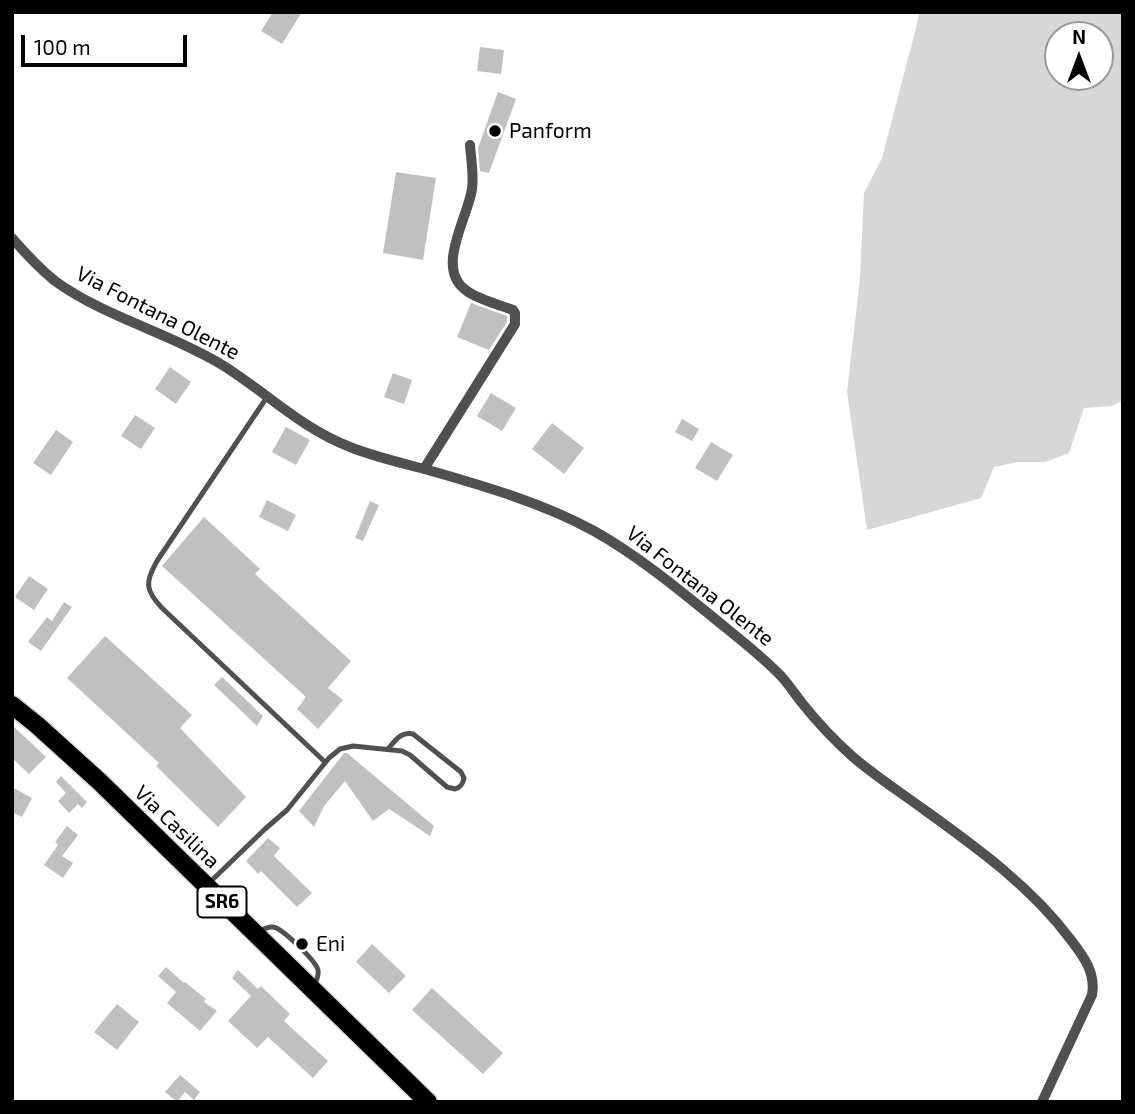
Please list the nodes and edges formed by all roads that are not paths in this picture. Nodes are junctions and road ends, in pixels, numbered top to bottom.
1 (470, 145) dead end
2 (12, 237) edge
3 (267, 397) junction
4 (424, 469) junction
5 (12, 705) edge
6 (388, 749) junction
7 (326, 762) junction
8 (205, 886) junction
9 (428, 1102) edge
10 (1042, 1102) edge

1 - 4 street
2 - 3 street, Via Fontana Olente
3 - 4 street, Via Fontana Olente
3 - 7 lane
4 - 10 street, Via Fontana Olente
5 - 8 main road, Via Casilina / SR6
6 - 6 lane
6 - 7 lane
7 - 8 lane
8 - 9 main road, Via Casilina / SR6

